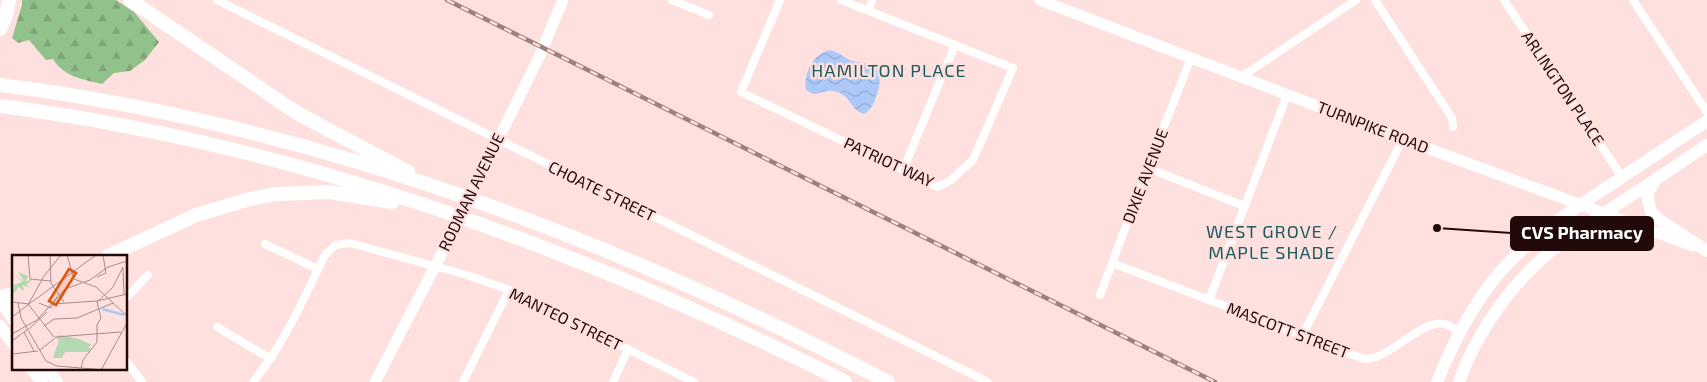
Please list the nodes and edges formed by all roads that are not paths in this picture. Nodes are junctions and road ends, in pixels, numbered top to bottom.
1 (10, 0) edge
2 (130, 0) edge
3 (217, 0) edge
4 (563, 0) edge
5 (672, 0) edge
6 (780, 0) edge
7 (841, 0) edge
8 (872, 0) edge
9 (1040, 0) edge
10 (1356, 0) edge
11 (1375, 0) edge
12 (1504, 0) edge
13 (1634, 0) edge
14 (1058, 2) edge
15 (869, 10) junction
16 (709, 15) dead end
17 (0, 29) edge
18 (955, 45) junction
19 (1191, 58) junction
20 (1241, 77) junction
21 (0, 85) edge
22 (1287, 94) junction
23 (0, 106) edge
24 (1707, 112) edge
25 (1707, 121) edge
26 (1453, 127) dead end
27 (497, 139) junction
28 (1403, 139) junction
29 (1707, 145) edge
30 (1148, 168) junction
31 (903, 170) junction
32 (1622, 177) junction
33 (1656, 179) junction
34 (443, 191) junction
35 (1581, 204) junction
36 (1244, 206) junction
37 (435, 209) junction
38 (1605, 213) junction
39 (264, 244) dead end
40 (1707, 251) edge
41 (110, 255) edge
42 (1112, 263) junction
43 (434, 266) junction
44 (318, 269) junction
45 (148, 275) dead end
46 (509, 290) junction
47 (1100, 295) dead end
48 (128, 296) edge
49 (0, 298) edge
50 (1209, 300) junction
51 (12, 317) edge
52 (0, 326) edge
53 (217, 327) dead end
54 (1458, 333) junction
55 (1302, 336) junction
56 (12, 342) edge
57 (628, 349) junction
58 (271, 359) junction
59 (128, 364) edge
60 (33, 370) edge
61 (48, 370) edge
62 (42, 382) edge
63 (57, 382) edge
64 (142, 382) edge
65 (254, 382) edge
66 (375, 382) edge
67 (463, 382) edge
68 (613, 382) edge
69 (694, 382) edge
70 (845, 382) edge
71 (888, 382) edge
72 (988, 382) edge
73 (1437, 382) edge
74 (1459, 382) edge

1 - 17 highway
2 - 34 highway
3 - 27 street, CHOATE STREET
4 - 27 main road, RODMAN AVENUE
5 - 16 street
6 - 31 street, PATRIOT WAY
7 - 15 street, PATRIOT WAY
8 - 15 street
9 - 14 main road, TURNPIKE ROAD
10 - 20 street
11 - 26 street
12 - 32 street, ARLINGTON PLACE
13 - 24 street
14 - 19 main road, TURNPIKE ROAD
15 - 18 street, PATRIOT WAY
18 - 31 street
18 - 31 street, PATRIOT WAY
19 - 20 main road, TURNPIKE ROAD
19 - 30 street, DIXIE AVENUE
20 - 22 main road, TURNPIKE ROAD
21 - 34 highway
22 - 28 main road, TURNPIKE ROAD
22 - 36 street
23 - 37 highway
25 - 32 main road
27 - 43 main road, RODMAN AVENUE
27 - 72 street, CHOATE STREET
28 - 35 main road, TURNPIKE ROAD
28 - 55 street
29 - 33 main road
30 - 36 street
30 - 42 street, DIXIE AVENUE
32 - 35 main road
33 - 38 main road
33 - 40 main road
34 - 71 highway
35 - 38 main road, TURNPIKE ROAD
35 - 54 main road
36 - 50 street
37 - 41 highway
37 - 70 highway
38 - 40 main road, TURNPIKE ROAD
38 - 74 main road
39 - 44 street
42 - 47 street, DIXIE AVENUE
42 - 50 street, MASCOTT STREET
43 - 44 street, MANTEO STREET
43 - 46 street, MANTEO STREET
43 - 66 main road, RODMAN AVENUE
44 - 58 street, MANTEO STREET
45 - 48 street
46 - 57 street, MANTEO STREET
46 - 67 street
49 - 51 main road
50 - 55 street, MASCOTT STREET
52 - 56 main road
53 - 58 street
54 - 55 street, MASCOTT STREET
54 - 73 main road
57 - 68 street
57 - 69 street, MANTEO STREET
58 - 65 street, MANTEO STREET
59 - 64 street
60 - 62 main road
61 - 63 main road

